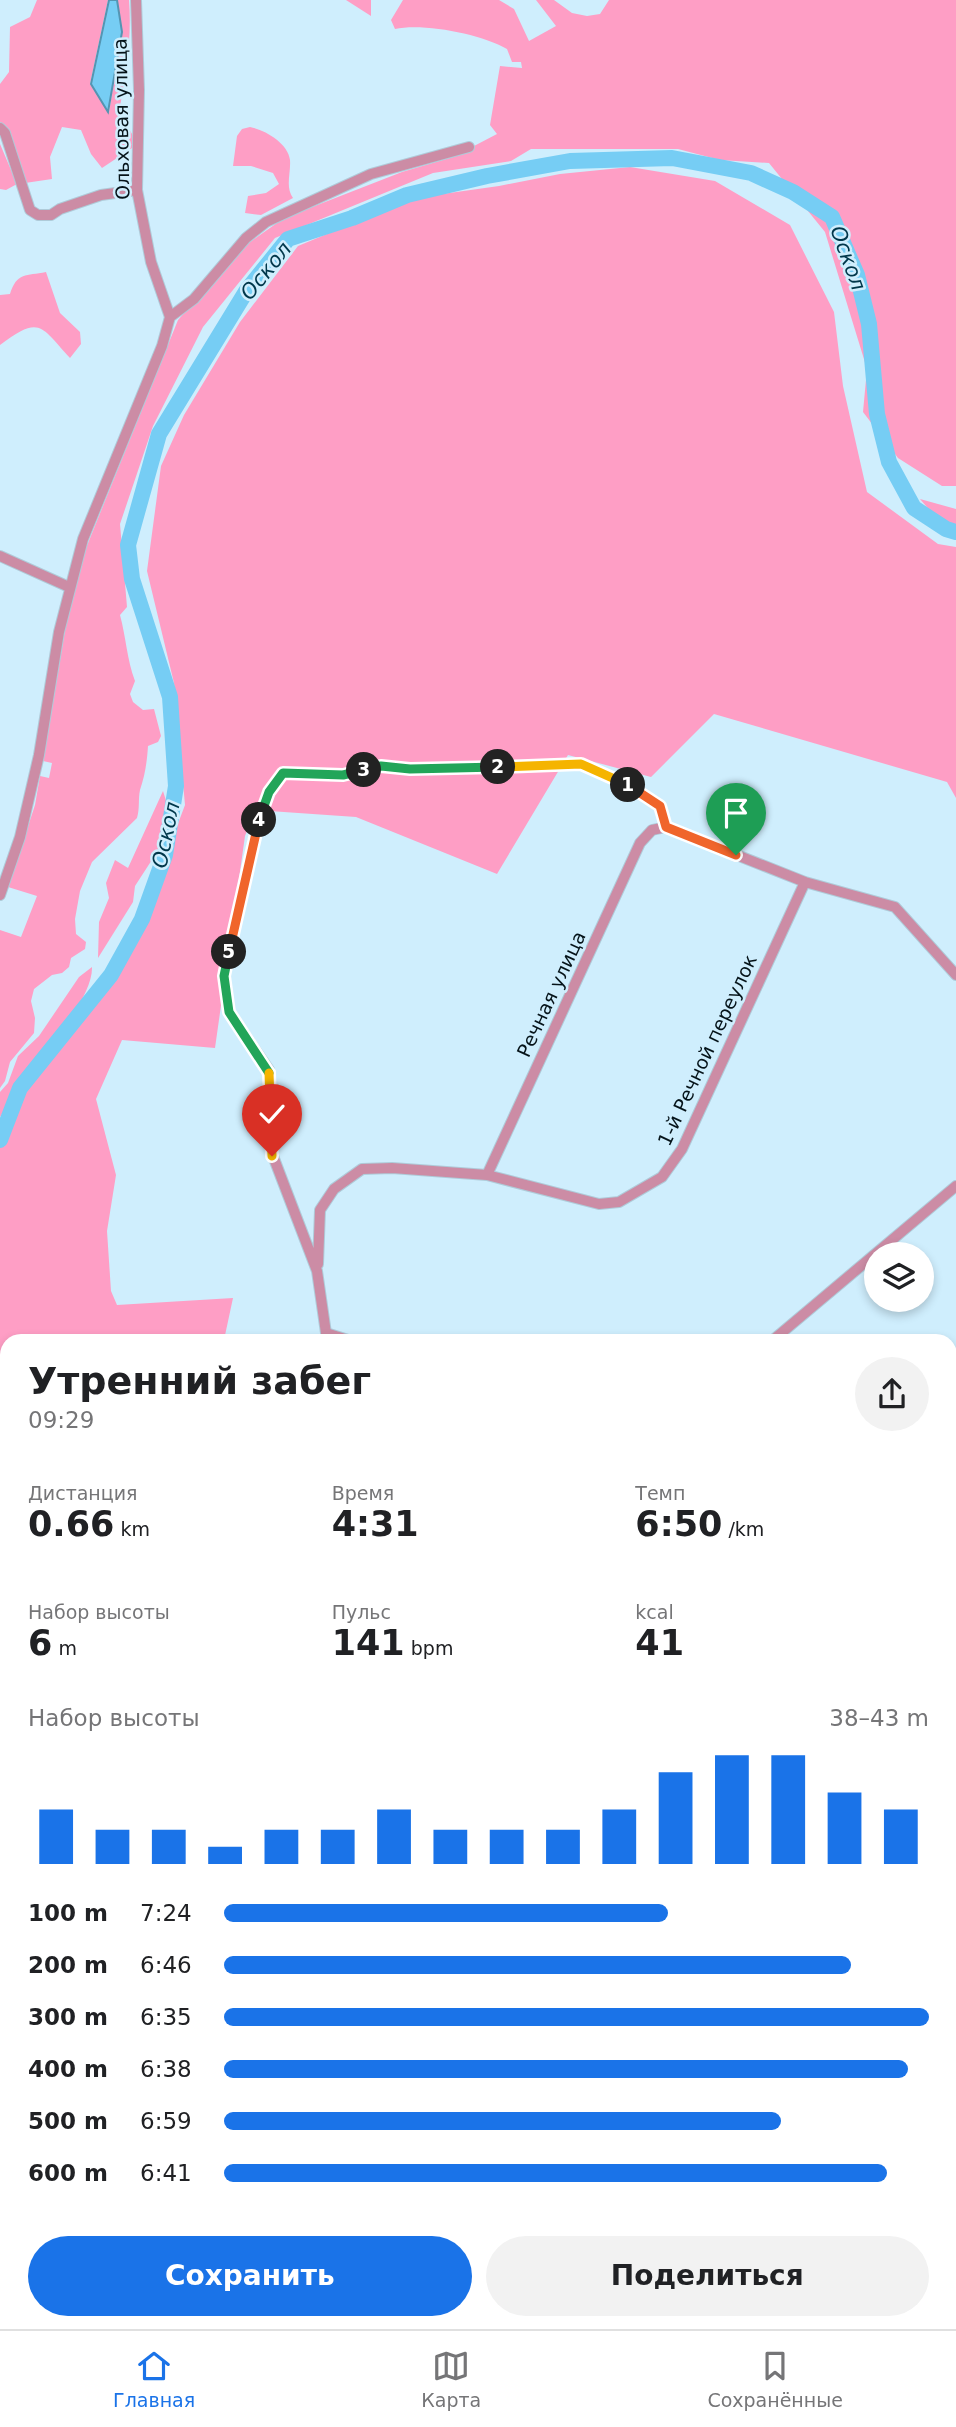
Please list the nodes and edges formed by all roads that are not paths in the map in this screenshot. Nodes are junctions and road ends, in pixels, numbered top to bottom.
1 (136, 0) edge
2 (0, 128) edge
3 (469, 147) dead end
4 (137, 190) junction
5 (170, 317) junction
6 (0, 556) edge
7 (69, 587) junction
8 (666, 827) junction
9 (805, 882) junction
10 (0, 895) edge
11 (956, 975) edge
12 (488, 1175) junction
13 (956, 1185) edge
14 (317, 1271) junction
15 (329, 1334) edge
16 (781, 1334) edge

1 - 4 street, Ольховая улица
2 - 4 street
3 - 5 street
4 - 5 street, Ольховая улица
5 - 7 street
6 - 7 street
7 - 10 street
8 - 9 street
8 - 12 street, Речная улица
8 - 14 street
9 - 11 street
9 - 12 street, 1-й Речной переулок
12 - 14 street, 1-й Речной переулок
13 - 16 street
14 - 15 street

